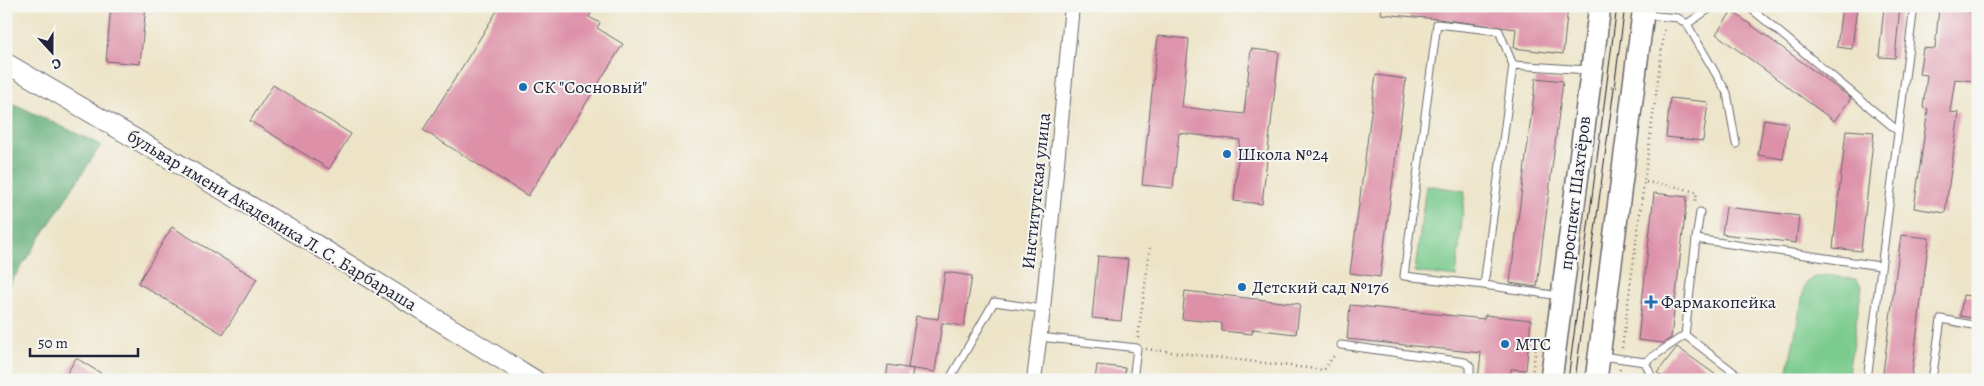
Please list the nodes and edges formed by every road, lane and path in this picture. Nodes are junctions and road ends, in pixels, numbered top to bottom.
1 (1072, 6) edge
2 (1600, 6) edge
3 (1713, 6) edge
4 (1748, 6) edge
5 (1914, 6) edge
6 (1643, 11) edge
7 (1667, 17) junction
8 (1688, 24) junction
9 (6, 63) edge
10 (1513, 65) junction
11 (1591, 70) junction
12 (1898, 131) junction
13 (1736, 144) dead end
14 (1646, 182) junction
15 (1700, 212) joint
16 (1696, 240) junction
17 (1150, 248) dead end
18 (1880, 266) junction
19 (1484, 285) junction
20 (1562, 296) junction
21 (1043, 310) junction
22 (1978, 326) edge
23 (1685, 335) junction
24 (1040, 337) junction
25 (1341, 345) joint
26 (1137, 348) junction
27 (1599, 355) junction
28 (1621, 359) junction
29 (1645, 362) junction
30 (535, 380) edge
31 (949, 380) edge
32 (1034, 380) edge
33 (1133, 380) edge
34 (1470, 380) edge
35 (1551, 380) edge
36 (1596, 380) edge
37 (1618, 380) edge
38 (1653, 380) edge
39 (1744, 380) edge
40 (1867, 380) edge
41 (1932, 380) edge

1 - 21 street, Институтская улица
2 - 11 main road, проспект Шахтёров
3 - 8 lane
4 - 12 lane
5 - 12 lane
6 - 7 lane
6 - 27 main road
7 - 8 lane
7 - 14 path
8 - 13 lane
9 - 30 street, бульвар имени Академика Л. С. Барбараша
10 - 11 lane
10 - 19 lane
10 - 19 lane
11 - 20 main road, проспект Шахтёров
12 - 18 lane
14 - 15 path
14 - 28 path
15 - 16 lane
16 - 18 lane
16 - 23 lane
17 - 26 path
18 - 40 lane
19 - 20 lane
20 - 35 main road, проспект Шахтёров
21 - 24 street, Институтская улица
21 - 31 lane
22 - 41 lane
23 - 29 lane
23 - 39 lane
24 - 26 lane
24 - 32 street, Институтская улица
25 - 26 path
25 - 34 lane
26 - 33 lane
27 - 28 lane
27 - 36 main road
28 - 29 lane
28 - 37 path
29 - 38 lane

